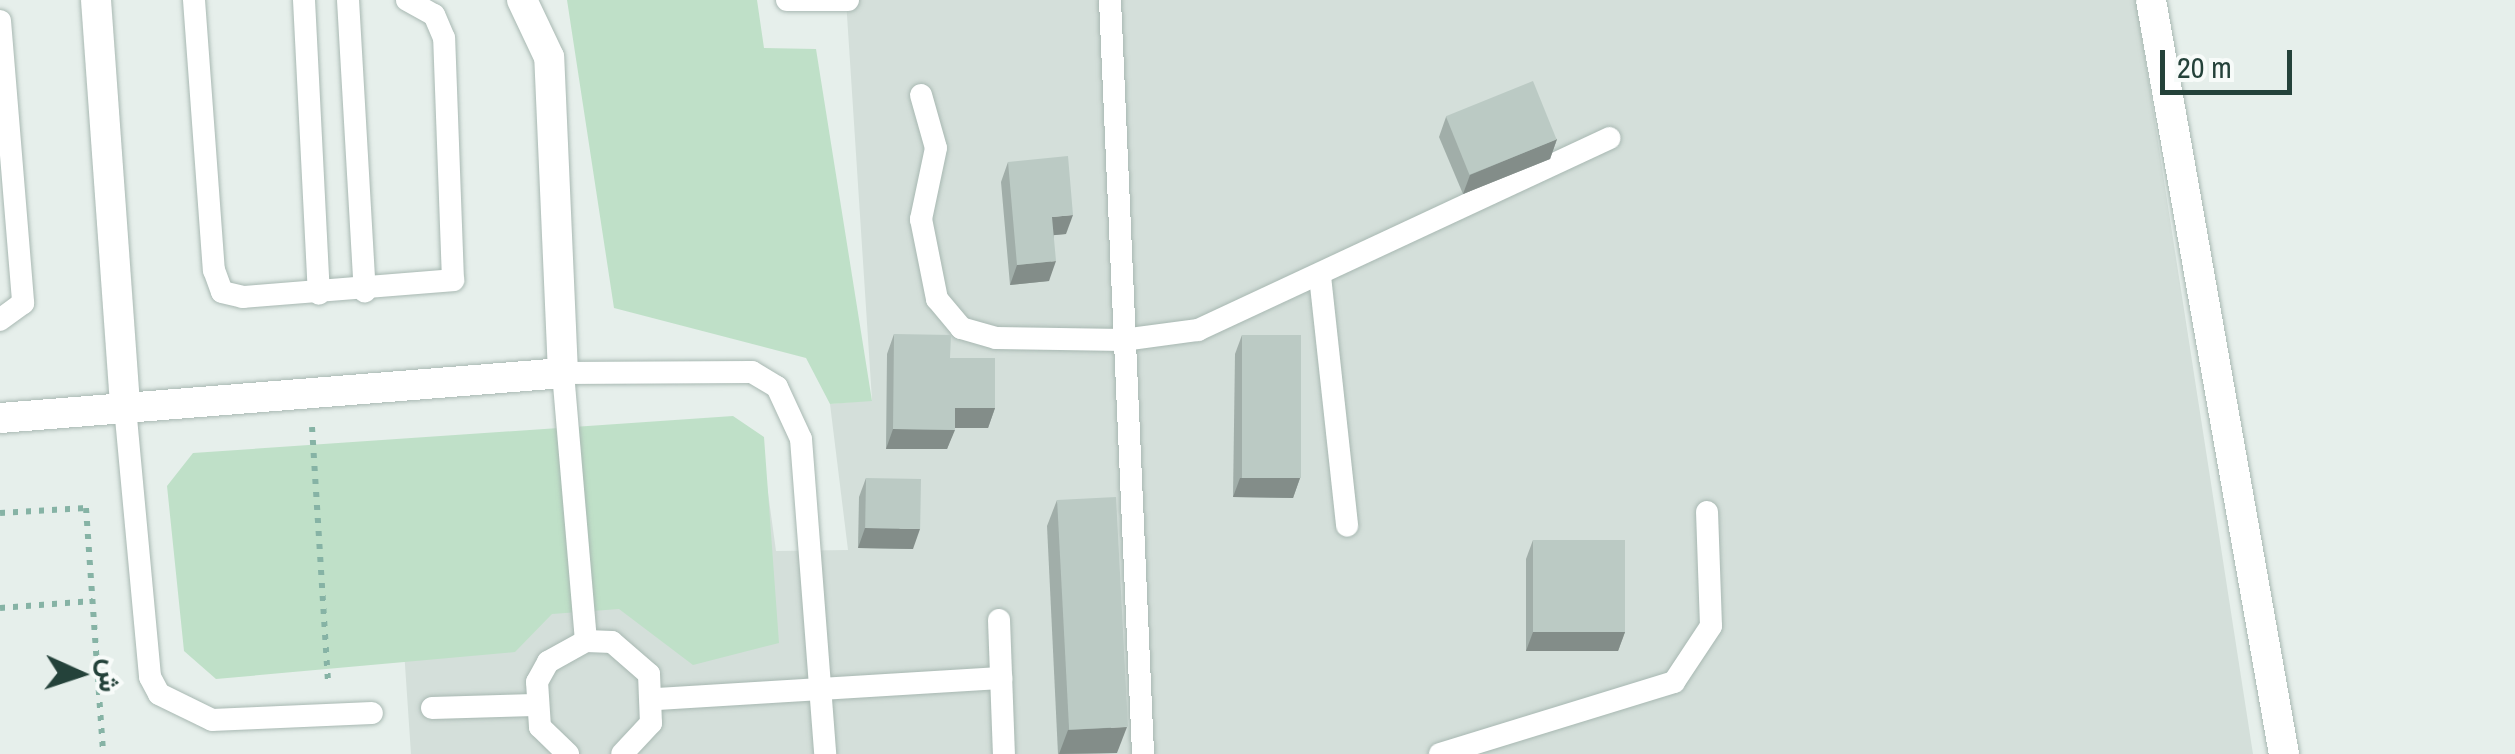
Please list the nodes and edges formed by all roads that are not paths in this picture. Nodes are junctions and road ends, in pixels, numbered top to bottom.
1 (96, 0) edge
2 (194, 0) edge
3 (304, 0) edge
4 (348, 0) edge
5 (407, 0) edge
6 (522, 0) edge
7 (787, 0) edge
8 (848, 0) edge
9 (1110, 0) edge
10 (2151, 0) edge
11 (0, 21) edge
12 (921, 95) dead end
13 (1608, 138) dead end
14 (1320, 276) junction
15 (365, 292) junction
16 (319, 294) junction
17 (0, 320) edge
18 (1123, 340) junction
19 (563, 372) junction
20 (125, 407) junction
21 (0, 418) edge
22 (1708, 512) dead end
23 (1347, 526) dead end
24 (999, 620) dead end
25 (586, 640) junction
26 (1001, 678) junction
27 (820, 690) junction
28 (656, 700) junction
29 (534, 704) junction
30 (432, 708) dead end
31 (372, 714) dead end
32 (568, 754) edge
33 (622, 754) edge
34 (824, 754) edge
35 (1004, 754) edge
36 (1143, 754) edge
37 (1440, 754) edge
38 (2284, 754) edge

1 - 20 street
2 - 16 lane
3 - 16 lane
4 - 15 lane
5 - 15 lane
6 - 19 street
7 - 8 lane
9 - 18 lane
10 - 38 street
11 - 17 lane
12 - 18 lane
13 - 14 lane
14 - 18 lane
14 - 23 lane
15 - 16 lane
18 - 36 lane
19 - 20 street
19 - 25 lane
19 - 27 lane
20 - 21 street
20 - 31 lane
22 - 37 lane
24 - 26 lane
25 - 28 lane
25 - 29 lane
26 - 27 lane
26 - 35 lane
27 - 28 lane
27 - 34 lane
28 - 33 lane
29 - 30 lane
29 - 32 lane

